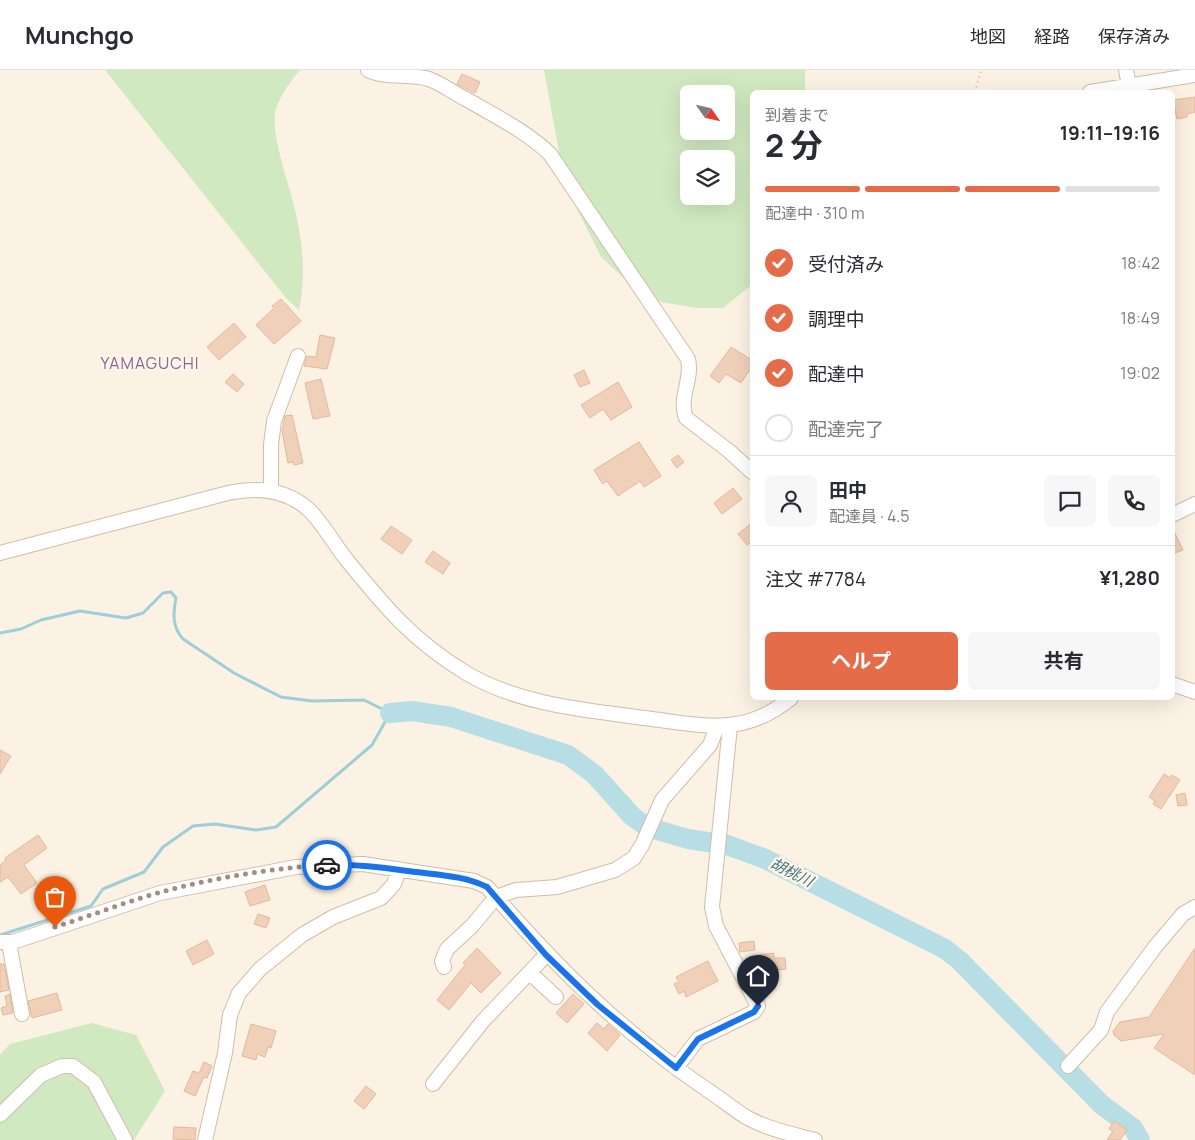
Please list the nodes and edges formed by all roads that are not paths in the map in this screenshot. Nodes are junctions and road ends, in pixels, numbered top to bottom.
1 (368, 70) edge
2 (1126, 70) edge
3 (1195, 75) edge
4 (1129, 86) junction
5 (1103, 90) edge
6 (298, 356) dead end
7 (750, 470) edge
8 (271, 492) junction
9 (1195, 504) edge
10 (1175, 514) edge
11 (0, 553) edge
12 (1175, 685) edge
13 (1195, 692) edge
14 (789, 700) edge
15 (723, 727) junction
16 (400, 869) junction
17 (496, 897) junction
18 (1195, 907) edge
19 (4, 942) edge
20 (546, 955) junction
21 (444, 967) dead end
22 (530, 973) junction
23 (556, 997) dead end
24 (22, 1014) dead end
25 (1068, 1066) dead end
26 (676, 1068) junction
27 (433, 1084) dead end
28 (0, 1115) edge
29 (125, 1140) edge
30 (204, 1140) edge
31 (814, 1140) edge

1 - 7 street
2 - 4 street
3 - 4 street
4 - 5 street
6 - 8 street
8 - 11 street
8 - 15 street
9 - 10 street
12 - 13 street
14 - 15 street
15 - 17 street
15 - 26 street
16 - 17 street
16 - 19 street
16 - 30 street
17 - 20 street
17 - 21 street
18 - 25 street
19 - 24 street
20 - 22 street
20 - 26 street
22 - 23 street
22 - 27 street
26 - 31 street
28 - 29 street

